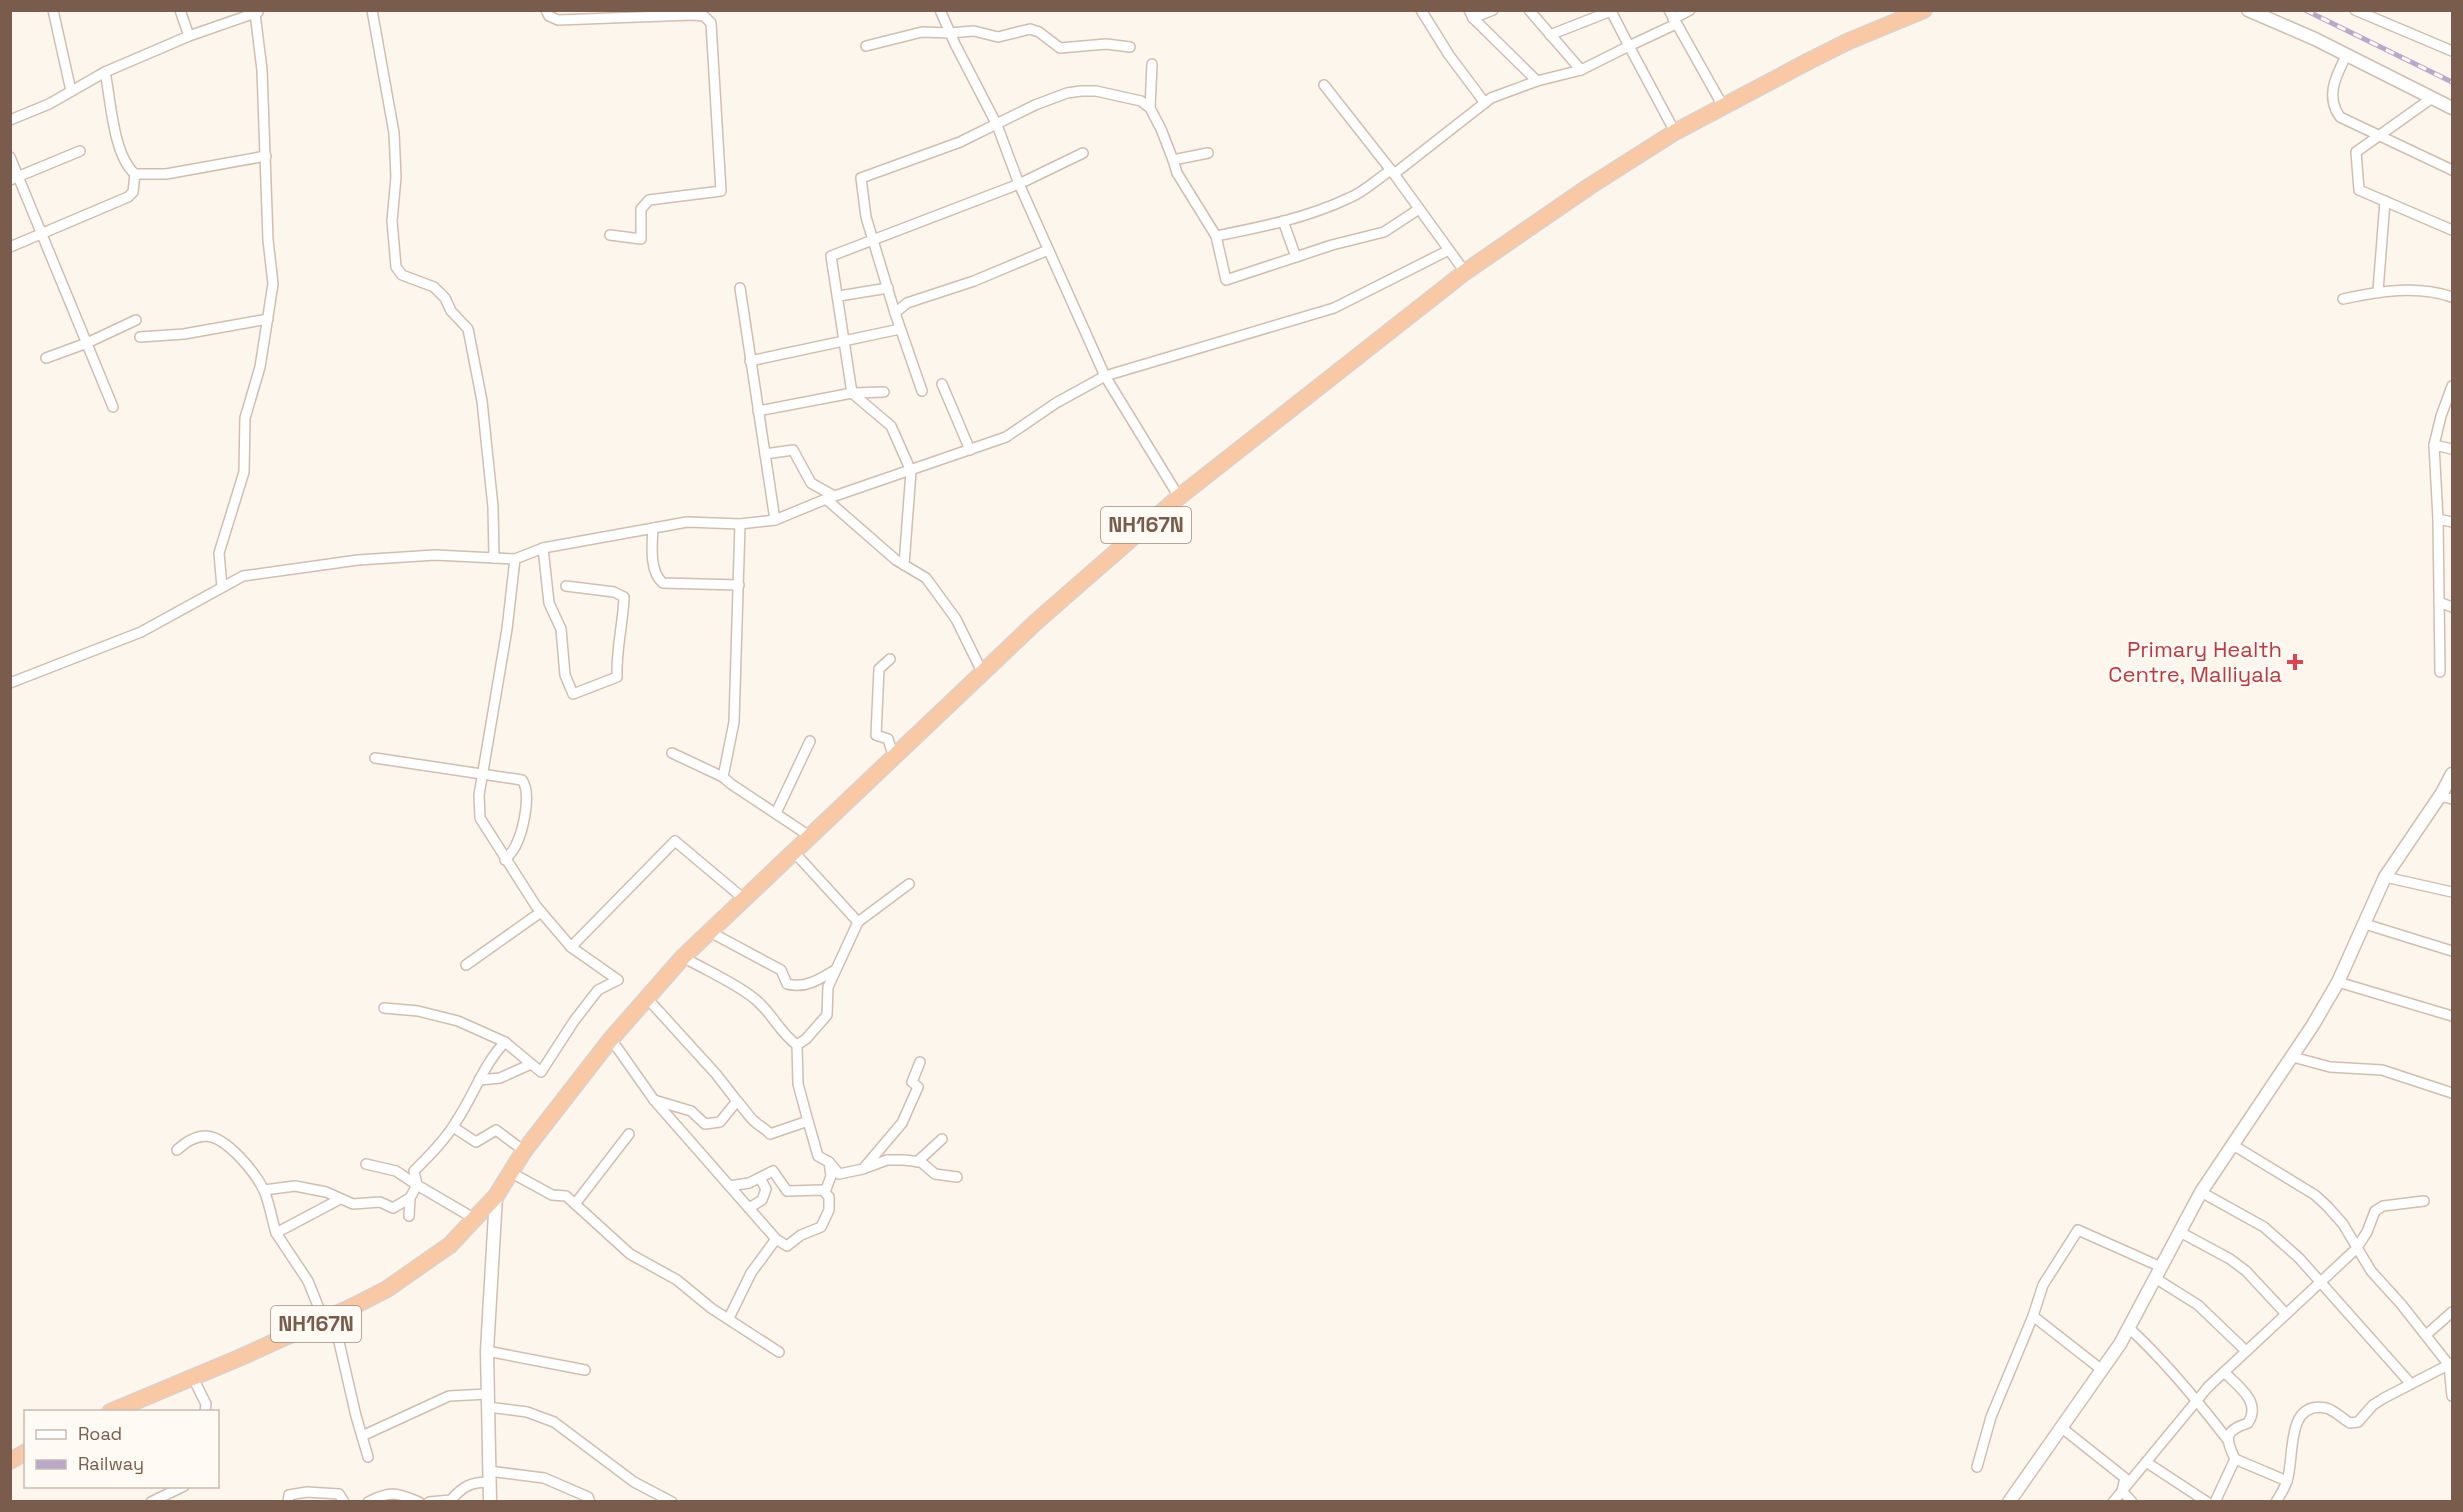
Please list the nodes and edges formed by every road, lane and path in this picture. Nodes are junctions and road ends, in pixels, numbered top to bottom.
1 (54, 10) edge
2 (180, 10) edge
3 (372, 10) edge
4 (546, 10) edge
5 (940, 10) edge
6 (1421, 10) edge
7 (1493, 10) edge
8 (1529, 10) edge
9 (1690, 10) edge
10 (1924, 10) edge
11 (2248, 10) edge
12 (2355, 10) edge
13 (258, 12) edge
14 (1471, 14) edge
15 (1673, 18) edge
16 (950, 33) junction
17 (1550, 35) junction
18 (189, 36) junction
19 (866, 46) dead end
20 (1629, 46) junction
21 (1130, 47) dead end
22 (2452, 51) edge
23 (2346, 56) junction
24 (1152, 64) dead end
25 (1581, 70) junction
26 (105, 72) junction
27 (1537, 81) junction
28 (1324, 85) dead end
29 (70, 91) junction
30 (2432, 98) junction
31 (1485, 103) junction
32 (1150, 108) junction
33 (1724, 108) junction
34 (2452, 108) edge
35 (10, 120) edge
36 (997, 125) junction
37 (1675, 132) junction
38 (2381, 136) junction
39 (80, 151) dead end
40 (1083, 153) dead end
41 (1208, 153) dead end
42 (266, 156) junction
43 (10, 157) edge
44 (1173, 160) junction
45 (2452, 170) edge
46 (1393, 172) junction
47 (135, 174) junction
48 (14, 178) edge
49 (1019, 184) junction
50 (2385, 201) junction
51 (1419, 209) junction
52 (1283, 221) junction
53 (2452, 230) edge
54 (42, 234) junction
55 (610, 235) dead end
56 (1216, 236) junction
57 (873, 239) junction
58 (10, 247) edge
59 (1048, 250) junction
60 (1449, 250) junction
61 (1296, 257) junction
62 (1465, 272) junction
63 (740, 288) dead end
64 (888, 288) junction
65 (2378, 291) junction
66 (839, 296) junction
67 (2452, 297) edge
68 (2343, 299) dead end
69 (895, 313) junction
70 (268, 319) junction
71 (136, 320) dead end
72 (900, 329) junction
73 (140, 337) dead end
74 (844, 342) junction
75 (87, 343) junction
76 (46, 358) dead end
77 (750, 361) junction
78 (1105, 376) junction
79 (942, 384) dead end
80 (2452, 386) edge
81 (922, 391) dead end
82 (884, 392) dead end
83 (852, 393) junction
84 (113, 407) dead end
85 (758, 411) junction
86 (2434, 445) junction
87 (2452, 449) edge
88 (970, 450) junction
89 (765, 454) junction
90 (910, 471) junction
91 (1179, 497) junction
92 (830, 498) junction
93 (2438, 519) junction
94 (775, 520) junction
95 (2452, 522) edge
96 (740, 524) junction
97 (653, 528) junction
98 (543, 548) junction
99 (494, 558) junction
100 (515, 559) junction
101 (904, 565) junction
102 (739, 585) junction
103 (566, 586) dead end
104 (222, 587) junction
105 (2439, 602) junction
106 (2452, 607) edge
107 (890, 659) dead end
108 (2440, 672) dead end
109 (983, 674) junction
110 (10, 682) edge
111 (810, 741) dead end
112 (672, 753) dead end
113 (375, 758) dead end
114 (894, 758) junction
115 (482, 774) junction
116 (2452, 774) edge
117 (723, 777) junction
118 (2446, 798) edge
119 (776, 813) junction
120 (811, 837) junction
121 (794, 852) junction
122 (505, 860) junction
123 (2385, 877) junction
124 (909, 884) dead end
125 (2452, 892) edge
126 (744, 899) junction
127 (541, 912) junction
128 (858, 922) junction
129 (2365, 924) junction
130 (710, 932) junction
131 (571, 947) junction
132 (2452, 951) edge
133 (683, 957) junction
134 (466, 965) dead end
135 (835, 970) junction
136 (2338, 982) junction
137 (646, 997) junction
138 (384, 1008) dead end
139 (2452, 1016) edge
140 (611, 1039) junction
141 (506, 1042) junction
142 (797, 1045) junction
143 (2293, 1057) junction
144 (920, 1062) dead end
145 (531, 1064) junction
146 (479, 1080) junction
147 (2452, 1093) edge
148 (654, 1100) junction
149 (737, 1101) junction
150 (808, 1121) junction
151 (453, 1127) junction
152 (629, 1134) dead end
153 (942, 1139) dead end
154 (2234, 1145) junction
155 (177, 1150) dead end
156 (524, 1151) junction
157 (829, 1162) junction
158 (917, 1162) junction
159 (366, 1164) dead end
160 (863, 1169) junction
161 (510, 1172) junction
162 (957, 1177) dead end
163 (760, 1178) junction
164 (417, 1185) junction
165 (729, 1186) junction
166 (264, 1190) junction
167 (825, 1192) junction
168 (2201, 1192) junction
169 (496, 1196) junction
170 (410, 1198) junction
171 (340, 1199) junction
172 (2424, 1201) dead end
173 (575, 1204) junction
174 (749, 1208) junction
175 (409, 1216) dead end
176 (475, 1219) junction
177 (2180, 1232) junction
178 (276, 1233) junction
179 (776, 1239) junction
180 (2356, 1249) junction
181 (2158, 1273) junction
182 (2320, 1282) junction
183 (2452, 1312) edge
184 (2286, 1314) junction
185 (2033, 1316) junction
186 (729, 1318) junction
187 (324, 1321) junction
188 (2129, 1328) junction
189 (2426, 1335) junction
190 (487, 1351) junction
191 (2246, 1351) junction
192 (779, 1352) dead end
193 (2451, 1364) edge
194 (585, 1370) dead end
195 (2102, 1370) junction
196 (2224, 1372) junction
197 (193, 1378) junction
198 (2411, 1384) junction
199 (488, 1394) junction
200 (2452, 1396) edge
201 (2197, 1400) junction
202 (488, 1407) junction
203 (115, 1410) edge
204 (205, 1410) edge
205 (2062, 1428) junction
206 (362, 1436) junction
207 (2227, 1439) junction
208 (24, 1453) edge
209 (368, 1457) dead end
210 (2235, 1459) junction
211 (10, 1461) edge
212 (2146, 1462) junction
213 (1977, 1467) dead end
214 (489, 1477) junction
215 (2287, 1481) junction
216 (180, 1488) edge
217 (2122, 1491) junction
218 (592, 1501) edge
219 (152, 1502) edge
220 (288, 1502) edge
221 (344, 1502) edge
222 (368, 1502) edge
223 (419, 1502) edge
224 (429, 1502) edge
225 (490, 1502) edge
226 (672, 1502) edge
227 (2008, 1502) edge
228 (2113, 1502) edge
229 (2132, 1502) edge
230 (2207, 1502) edge
231 (2215, 1502) edge
232 (2276, 1502) edge

1 - 29 street
2 - 18 street
3 - 99 street
4 - 55 street
5 - 16 street
6 - 31 street
7 - 14 street
8 - 17 street
9 - 15 street
10 - 33 highway, NH167N
11 - 23 street
12 - 22 street
13 - 18 street
13 - 42 street
14 - 27 street
15 - 20 street
15 - 33 street
16 - 19 street
16 - 21 street
16 - 36 street
17 - 20 street
17 - 25 street
18 - 26 street
20 - 25 street
20 - 37 street
23 - 30 street
23 - 38 street
24 - 32 street
25 - 27 street
26 - 29 street
26 - 47 street
27 - 31 street
28 - 46 street
29 - 35 street
30 - 34 street
30 - 38 street
31 - 46 street
32 - 36 street
32 - 44 street
33 - 37 highway, NH167N
36 - 49 street
36 - 57 street
37 - 62 highway, NH167N
38 - 45 street
38 - 50 street
39 - 48 street
40 - 49 street
41 - 44 street
42 - 47 street
42 - 70 street
43 - 48 street
44 - 56 street
46 - 51 street
46 - 52 street
47 - 54 street
48 - 54 street
49 - 57 street
49 - 59 street
50 - 53 street
50 - 65 street
51 - 60 street
51 - 61 street
52 - 56 street
52 - 61 street
54 - 58 street
54 - 75 street
56 - 61 street
57 - 64 street
57 - 66 street
59 - 69 street
59 - 78 street
60 - 62 street
60 - 78 street
62 - 91 highway, NH167N
63 - 77 street
64 - 66 street
64 - 69 street
65 - 67 street
65 - 68 street
66 - 74 street
69 - 72 street
70 - 73 street
70 - 104 street
71 - 75 street
72 - 74 street
72 - 81 street
74 - 77 street
74 - 83 street
75 - 76 street
75 - 84 street
77 - 85 street
78 - 88 street
78 - 91 street
79 - 88 street
80 - 86 street
82 - 83 street
83 - 85 street
83 - 90 street
85 - 89 street
86 - 87 street
86 - 93 street
88 - 90 street
89 - 92 street
89 - 94 street
90 - 92 street
90 - 101 street
91 - 109 highway, NH167N
92 - 94 street
92 - 101 street
93 - 95 street
93 - 105 street
94 - 96 street
96 - 97 street
96 - 102 street
97 - 98 street
97 - 102 street
98 - 100 street
98 - 103 street
99 - 100 street
99 - 104 street
100 - 115 street
101 - 109 street
102 - 117 street
104 - 110 street
105 - 106 street
105 - 108 street
107 - 114 street
109 - 114 highway, NH167N
111 - 119 street
112 - 117 street
113 - 115 street
114 - 120 highway, NH167N
115 - 122 street
115 - 122 street
116 - 118 street
117 - 119 street
118 - 123 street
119 - 120 street
120 - 121 highway, NH167N
121 - 126 highway, NH167N
121 - 128 street
122 - 127 street
123 - 125 street
123 - 129 street
124 - 128 street
126 - 130 highway, NH167N
126 - 131 street
127 - 131 street
127 - 134 street
128 - 135 street
129 - 132 street
129 - 136 street
130 - 133 highway, NH167N
130 - 135 street
131 - 145 street
133 - 137 highway, NH167N
133 - 142 street
135 - 142 street
136 - 139 street
136 - 143 street
137 - 140 highway, NH167N
137 - 149 street
138 - 141 street
140 - 148 street
140 - 156 highway, NH167N
141 - 145 street
141 - 146 street
142 - 150 street
143 - 147 street
143 - 154 street
144 - 160 street
145 - 146 street
146 - 151 street
148 - 149 street
148 - 165 street
149 - 150 street
150 - 157 street
151 - 156 street
151 - 164 street
152 - 173 street
153 - 158 street
154 - 168 street
154 - 180 street
155 - 166 street
156 - 161 highway, NH167N
157 - 160 street
157 - 167 street
158 - 160 street
158 - 162 street
159 - 164 street
161 - 169 highway, NH167N
161 - 173 street
163 - 165 street
163 - 167 street
163 - 174 street
164 - 170 street
164 - 176 street
165 - 174 street
166 - 171 street
166 - 178 street
167 - 179 street
168 - 177 street
168 - 182 street
169 - 176 highway, NH167N
169 - 190 street
170 - 171 street
170 - 175 street
171 - 178 street
172 - 180 street
173 - 186 street
174 - 179 street
176 - 187 highway, NH167N
177 - 181 street
177 - 184 street
178 - 187 street
179 - 186 street
180 - 182 street
180 - 189 street
181 - 185 street
181 - 188 street
181 - 191 street
182 - 184 street
182 - 198 street
183 - 189 street
184 - 191 street
185 - 195 street
185 - 213 street
186 - 192 street
187 - 197 highway, NH167N
187 - 206 street
188 - 195 street
188 - 201 street
189 - 193 street
190 - 194 street
190 - 199 street
191 - 196 street
193 - 198 street
193 - 200 street
195 - 205 street
196 - 201 street
196 - 207 street
197 - 203 highway, NH167N
197 - 204 street
198 - 215 street
199 - 202 street
199 - 206 street
201 - 207 street
201 - 212 street
202 - 214 street
202 - 226 street
205 - 217 street
205 - 227 street
206 - 209 street
207 - 210 street
208 - 211 highway
210 - 215 street
210 - 231 street
212 - 217 street
212 - 230 street
214 - 218 street
214 - 224 street
214 - 225 street
215 - 232 street
216 - 219 street
217 - 228 street
217 - 229 street
220 - 221 street
222 - 223 street

